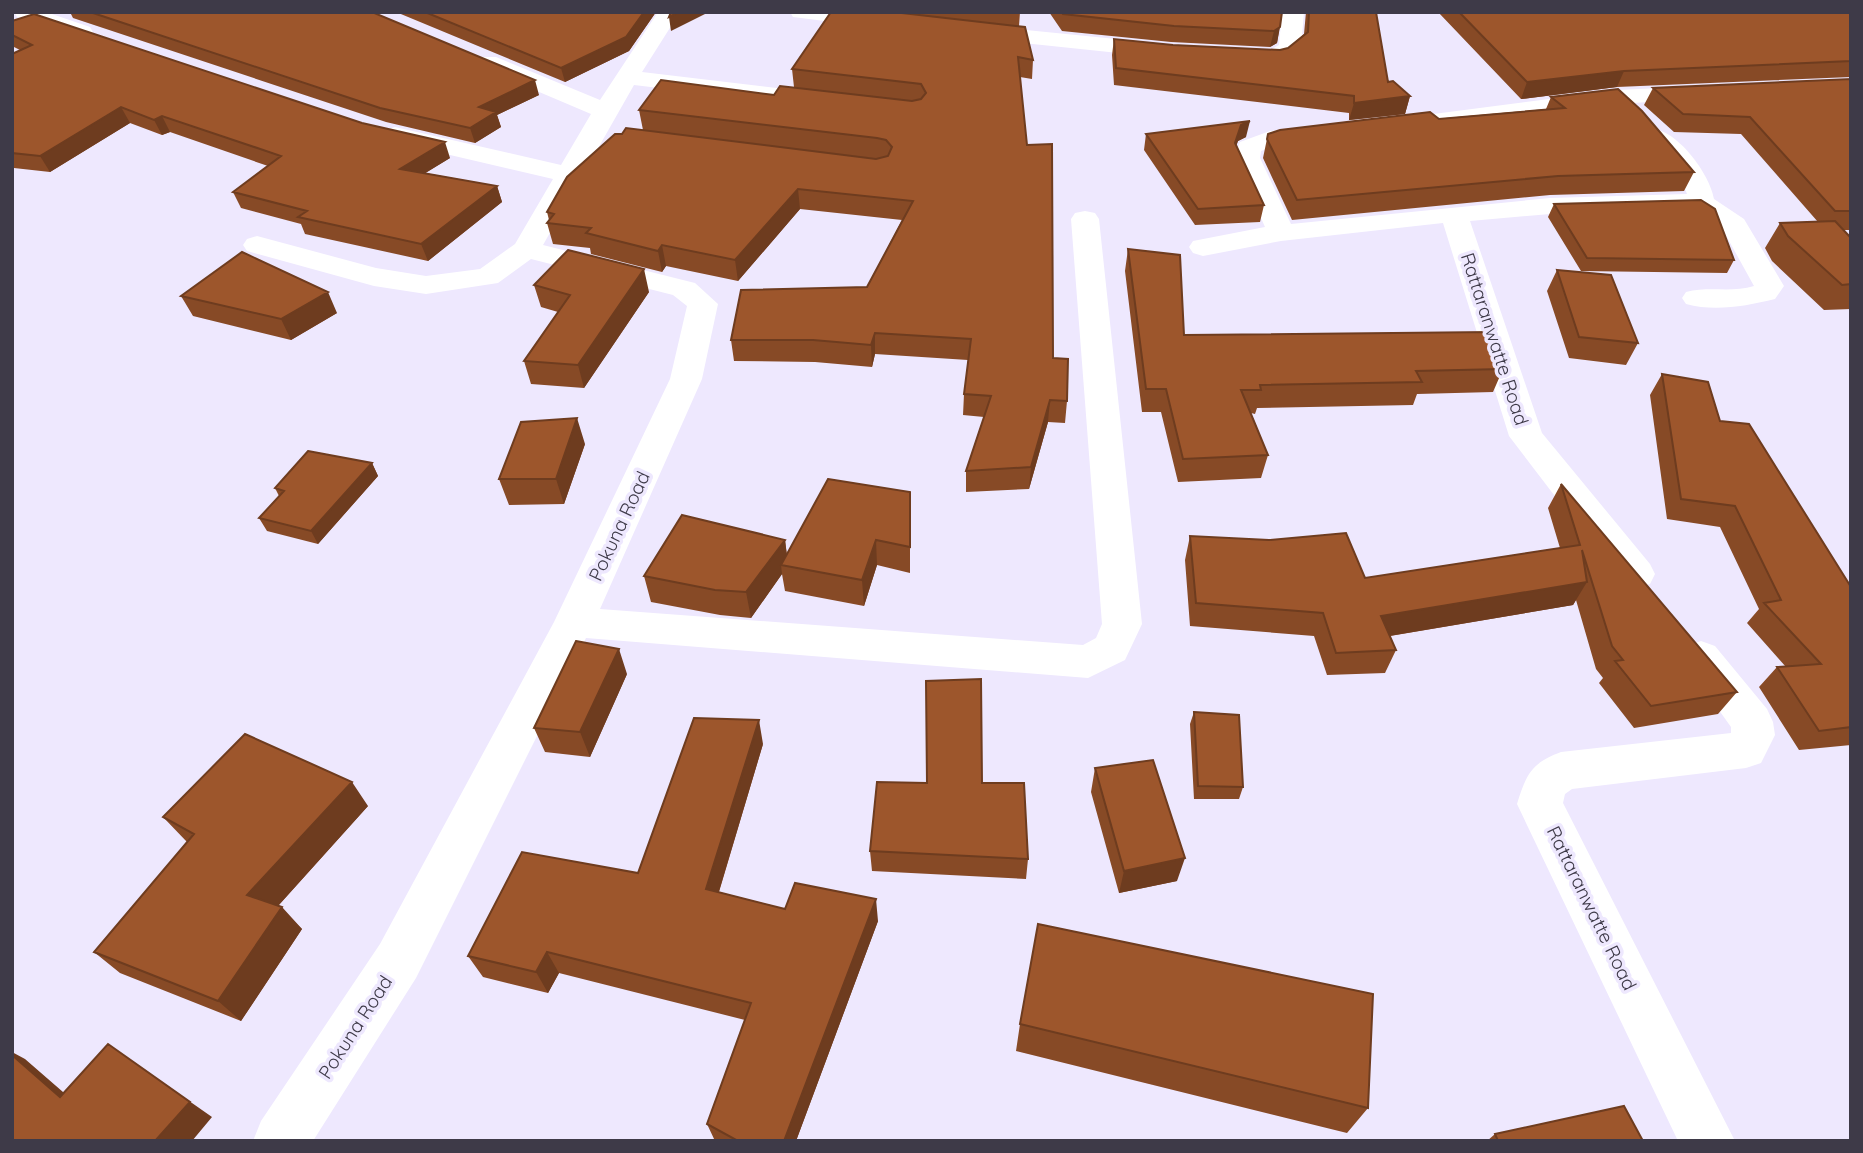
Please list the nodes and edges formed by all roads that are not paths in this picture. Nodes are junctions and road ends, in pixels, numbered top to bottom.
1 (25, 12) edge
2 (669, 12) edge
3 (801, 12) edge
4 (993, 12) edge
5 (1293, 12) edge
6 (905, 24) edge
7 (956, 30) edge
8 (982, 33) junction
9 (101, 39) edge
10 (1184, 53) edge
11 (469, 54) edge
12 (1223, 54) edge
13 (625, 77) junction
14 (1727, 92) edge
15 (1617, 97) junction
16 (843, 103) edge
17 (1391, 126) edge
18 (606, 127) junction
19 (378, 131) edge
20 (1338, 132) edge
21 (570, 175) junction
22 (1701, 202) junction
23 (1454, 214) junction
24 (1085, 219) dead end
25 (1281, 233) junction
26 (257, 245) dead end
27 (1203, 247) dead end
28 (526, 249) junction
29 (1697, 298) dead end
30 (574, 622) junction
31 (281, 1141) edge
32 (1707, 1141) edge

1 - 9 street
2 - 13 street
3 - 6 street
4 - 8 street
5 - 12 street
7 - 8 street
8 - 10 street
11 - 18 street
13 - 16 street
13 - 18 street
14 - 15 street
15 - 17 street
15 - 22 street
18 - 21 street
19 - 21 street
20 - 25 street
21 - 28 street
22 - 23 street
22 - 29 street
23 - 25 street
23 - 32 street, Rattaranwatte Road
24 - 30 street
25 - 27 street
26 - 28 street
28 - 30 street, Pokuna Road
30 - 31 street, Pokuna Road

